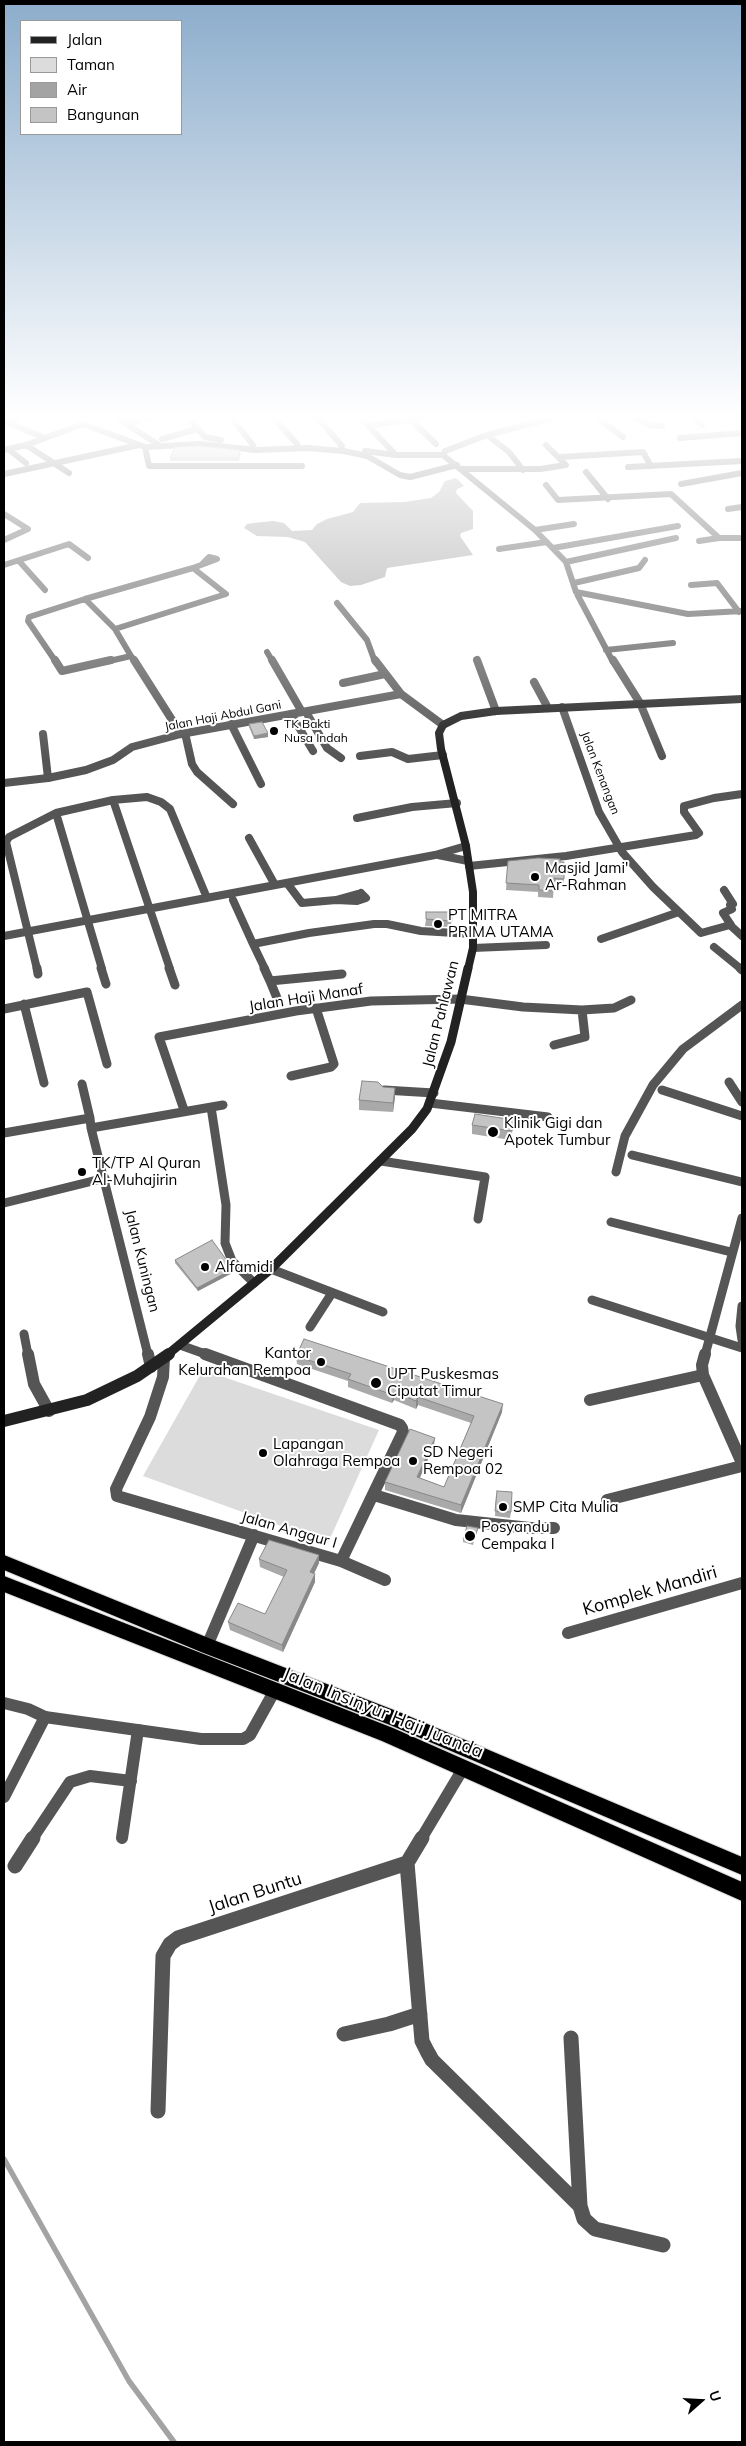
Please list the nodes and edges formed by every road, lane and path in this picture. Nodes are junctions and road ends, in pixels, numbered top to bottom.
1 (25, 530) edge
2 (535, 530) edge
3 (654, 530) edge
4 (710, 530) edge
5 (676, 538) dead end
6 (719, 538) junction
7 (742, 538) edge
8 (4, 540) edge
9 (547, 542) junction
10 (699, 542) dead end
11 (553, 548) junction
12 (499, 549) dead end
13 (88, 558) dead end
14 (645, 560) dead end
15 (18, 562) junction
16 (566, 562) junction
17 (202, 564) dead end
18 (4, 565) edge
19 (193, 568) junction
20 (574, 583) junction
21 (691, 585) dead end
22 (45, 590) dead end
23 (576, 592) junction
24 (85, 598) junction
25 (337, 603) dead end
26 (741, 612) edge
27 (115, 629) junction
28 (673, 643) dead end
29 (606, 650) junction
30 (267, 652) dead end
31 (132, 656) junction
32 (477, 660) dead end
33 (385, 674) junction
34 (534, 682) dead end
35 (343, 683) dead end
36 (401, 694) junction
37 (742, 698) edge
38 (640, 703) junction
39 (562, 707) junction
40 (548, 708) junction
41 (496, 711) junction
42 (304, 712) junction
43 (291, 714) junction
44 (231, 724) junction
45 (442, 725) junction
46 (183, 733) junction
47 (44, 734) dead end
48 (313, 751) dead end
49 (360, 756) dead end
50 (442, 756) junction
51 (662, 756) dead end
52 (341, 758) dead end
53 (48, 778) junction
54 (4, 783) edge
55 (261, 784) dead end
56 (742, 794) edge
57 (113, 800) junction
58 (457, 803) junction
59 (233, 804) dead end
60 (56, 813) junction
61 (357, 818) dead end
62 (250, 838) dead end
63 (466, 846) junction
64 (619, 847) junction
65 (435, 855) junction
66 (469, 864) junction
67 (287, 883) junction
68 (275, 885) junction
69 (724, 890) dead end
70 (207, 898) junction
71 (233, 900) dead end
72 (336, 900) dead end
73 (150, 908) junction
74 (679, 912) junction
75 (88, 920) junction
76 (731, 925) junction
77 (26, 932) junction
78 (472, 934) junction
79 (4, 936) edge
80 (742, 936) edge
81 (601, 939) dead end
82 (253, 944) junction
83 (546, 945) dead end
84 (714, 947) dead end
85 (473, 948) junction
86 (742, 970) edge
87 (38, 974) dead end
88 (342, 974) dead end
89 (270, 981) junction
90 (106, 984) dead end
91 (175, 985) dead end
92 (276, 998) dead end
93 (460, 999) junction
94 (631, 1000) dead end
95 (24, 1004) junction
96 (740, 1006) edge
97 (316, 1008) junction
98 (4, 1009) edge
99 (582, 1010) junction
100 (554, 1044) dead end
101 (108, 1064) dead end
102 (291, 1076) dead end
103 (44, 1082) dead end
104 (729, 1082) dead end
105 (82, 1084) dead end
106 (384, 1090) edge
107 (662, 1090) dead end
108 (434, 1093) junction
109 (742, 1102) edge
110 (430, 1103) junction
111 (223, 1104) dead end
112 (211, 1107) junction
113 (184, 1110) junction
114 (742, 1116) edge
115 (548, 1117) dead end
116 (90, 1123) junction
117 (4, 1133) edge
118 (632, 1155) dead end
119 (381, 1161) junction
120 (616, 1172) dead end
121 (105, 1178) junction
122 (742, 1182) edge
123 (4, 1202) edge
124 (742, 1218) edge
125 (478, 1219) dead end
126 (612, 1222) dead end
127 (731, 1252) junction
128 (271, 1269) junction
129 (254, 1283) junction
130 (332, 1292) junction
131 (592, 1300) dead end
132 (742, 1306) edge
133 (383, 1312) dead end
134 (310, 1327) dead end
135 (24, 1334) dead end
136 (710, 1336) junction
137 (742, 1340) edge
138 (180, 1345) junction
139 (742, 1348) edge
140 (164, 1358) junction
141 (151, 1367) junction
142 (704, 1375) junction
143 (590, 1400) dead end
144 (48, 1411) junction
145 (4, 1422) edge
146 (742, 1465) edge
147 (374, 1495) junction
148 (607, 1500) dead end
149 (554, 1528) dead end
150 (254, 1535) junction
151 (341, 1561) junction
152 (4, 1562) edge
153 (385, 1580) dead end
154 (742, 1583) edge
155 (4, 1584) edge
156 (568, 1633) dead end
157 (207, 1646) junction
158 (275, 1690) junction
159 (4, 1702) edge
160 (45, 1717) junction
161 (138, 1730) junction
162 (464, 1767) junction
163 (130, 1781) junction
164 (4, 1797) edge
165 (122, 1838) dead end
166 (407, 1863) junction
167 (14, 1866) dead end
168 (742, 1866) edge
169 (742, 1892) edge
170 (420, 2014) junction
171 (344, 2034) dead end
172 (571, 2038) dead end
173 (158, 2110) dead end
174 (580, 2206) junction
175 (663, 2245) dead end

1 - 8 street
2 - 9 street
3 - 11 street
4 - 6 street
5 - 16 street
6 - 7 street
6 - 10 street
9 - 11 street
9 - 12 street
11 - 16 street
13 - 15 street
14 - 20 street
15 - 18 street
15 - 22 street
16 - 20 street
17 - 19 street
19 - 24 street
19 - 27 street
20 - 23 street
21 - 26 street
23 - 26 street
23 - 29 street
24 - 27 street
24 - 31 street
25 - 33 street
27 - 31 street
28 - 29 street
29 - 38 street
30 - 42 street
31 - 46 street
32 - 41 street
33 - 35 street
33 - 36 street
34 - 40 street
36 - 42 street, Jalan Haji Abdul Gani
36 - 45 street
37 - 38 main road
38 - 39 main road
38 - 51 street
39 - 40 main road
39 - 64 street, Jalan Kenangan
40 - 41 main road
41 - 45 main road
42 - 43 street, Jalan Haji Abdul Gani
42 - 52 street
43 - 44 street, Jalan Haji Abdul Gani
43 - 48 street
44 - 46 street, Jalan Haji Abdul Gani
44 - 55 street
45 - 50 main road, Jalan Pahlawan
46 - 53 street, Jalan Haji Abdul Gani
46 - 59 street
47 - 53 street
49 - 50 street
50 - 58 main road, Jalan Pahlawan
53 - 54 street, Jalan Haji Abdul Gani
56 - 64 street
57 - 60 street
57 - 70 street
57 - 73 street
58 - 61 street
58 - 63 main road, Jalan Pahlawan
60 - 75 street
60 - 77 street
62 - 68 street
63 - 65 street
63 - 66 main road, Jalan Pahlawan
64 - 66 street
64 - 74 street, Jalan Kenangan
65 - 66 street
65 - 67 street
66 - 78 main road, Jalan Pahlawan
67 - 68 street
67 - 72 street
68 - 70 street
69 - 76 street
70 - 73 street
71 - 82 street
73 - 75 street
73 - 91 street
74 - 76 street, Jalan Kenangan
74 - 81 street
75 - 77 street
75 - 90 street
76 - 80 street
77 - 79 street
77 - 87 street
78 - 82 street
78 - 85 main road, Jalan Pahlawan
82 - 89 street
83 - 85 street
84 - 86 street
85 - 93 main road, Jalan Pahlawan
88 - 89 street
89 - 92 street
93 - 97 street, Jalan Haji Manaf
93 - 99 street, Jalan Haji Manaf
93 - 108 main road, Jalan Pahlawan
94 - 99 street, Jalan Haji Manaf
95 - 98 street
95 - 101 street
95 - 103 street
96 - 120 street
97 - 102 street
97 - 113 street, Jalan Haji Manaf
99 - 100 street
104 - 109 street
105 - 116 street, Jalan Kuningan
106 - 108 street
107 - 114 street
108 - 110 main road, Jalan Pahlawan
110 - 115 street
110 - 119 main road, Jalan Pahlawan
111 - 112 street
112 - 113 street
112 - 129 street
113 - 116 street
116 - 117 street
116 - 121 street, Jalan Kuningan
118 - 122 street
119 - 125 street
119 - 128 main road, Jalan Pahlawan
121 - 123 street
121 - 141 street, Jalan Kuningan
124 - 127 street
126 - 127 street
127 - 136 street
128 - 129 main road, Jalan Pahlawan
128 - 130 street
129 - 138 main road, Jalan Pahlawan
130 - 133 street
130 - 134 street
131 - 136 street
132 - 137 street
135 - 144 street
136 - 139 street
136 - 142 street
138 - 140 main road, Jalan Pahlawan
138 - 147 street, Jalan Anggur I
140 - 141 main road, Jalan Pahlawan
140 - 150 street, Jalan Anggur I
141 - 144 main road, Jalan Pahlawan
142 - 143 street
142 - 146 street
144 - 145 main road, Jalan Pahlawan
146 - 148 street
147 - 149 street
147 - 151 street, Jalan Anggur I
150 - 151 street, Jalan Anggur I
150 - 157 street
151 - 153 street
152 - 157 highway, Jalan Insinyur Haji Juanda
154 - 156 street, Komplek Mandiri
155 - 158 highway, Jalan Insinyur Haji Juanda
157 - 168 highway, Jalan Insinyur Haji Juanda
158 - 161 street
158 - 162 highway, Jalan Insinyur Haji Juanda
159 - 160 street
160 - 161 street
160 - 164 street
161 - 163 street
162 - 166 street
162 - 169 highway, Jalan Insinyur Haji Juanda
163 - 165 street
163 - 167 street
166 - 170 street
166 - 173 street, Jalan Buntu
170 - 171 street
170 - 174 street
172 - 174 street
174 - 175 street

